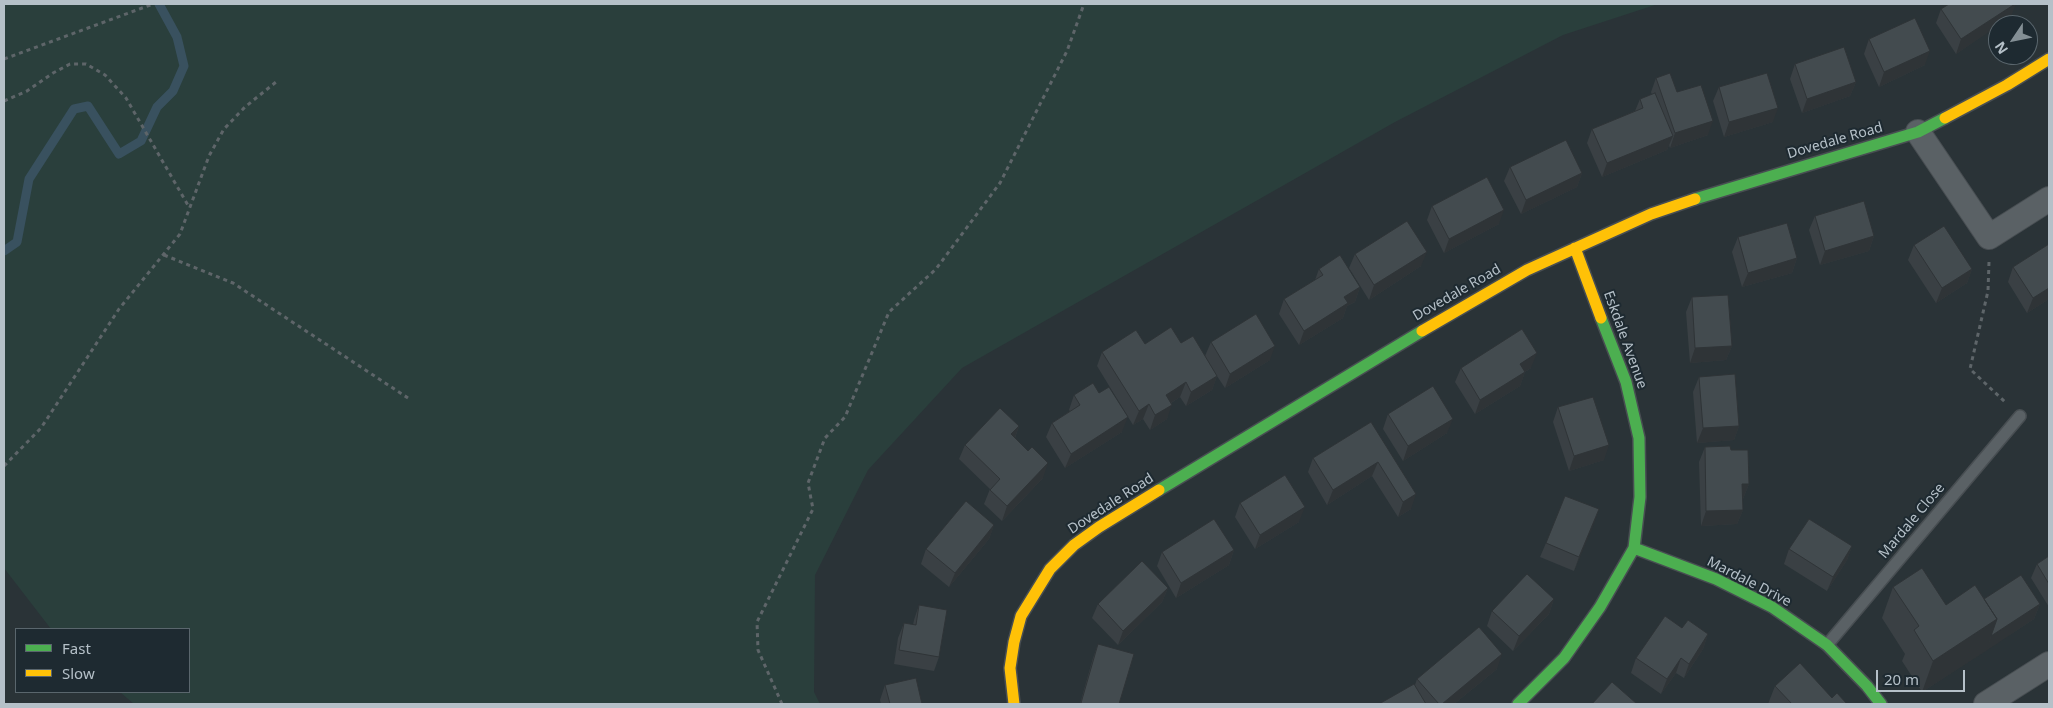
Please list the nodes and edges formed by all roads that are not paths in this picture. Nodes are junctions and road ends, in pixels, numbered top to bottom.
1 (2049, 59) edge
2 (1918, 132) junction
3 (2049, 199) edge
4 (1575, 248) junction
5 (2020, 416) road end
6 (1634, 548) junction
7 (1827, 645) junction
8 (2049, 664) edge
9 (1014, 704) edge
10 (1518, 704) edge
11 (1881, 704) edge
12 (1986, 704) edge

1 - 2 street, Dovedale Road
2 - 3 street
2 - 4 street, Dovedale Road
4 - 6 street, Eskdale Avenue
4 - 9 street, Dovedale Road
5 - 7 lane, Mardale Close
6 - 7 street, Mardale Drive
6 - 10 street, Eskdale Avenue
7 - 11 street, Mardale Drive
8 - 12 street

